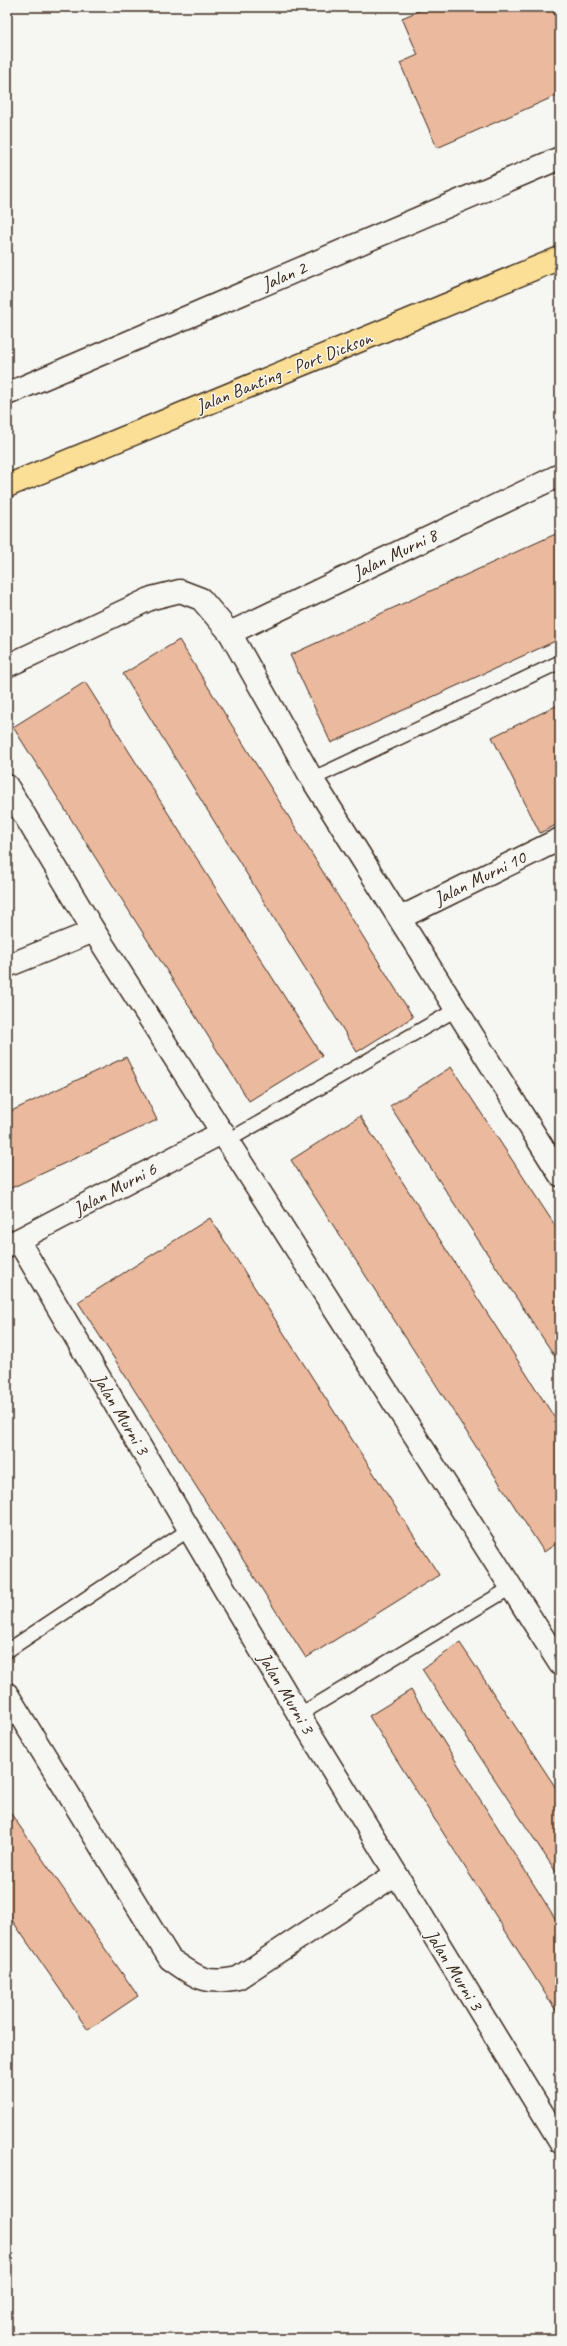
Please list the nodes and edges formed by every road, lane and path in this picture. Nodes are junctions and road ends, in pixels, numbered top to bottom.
1 (560, 158) edge
2 (559, 258) edge
3 (7, 394) edge
4 (560, 476) edge
5 (7, 486) edge
6 (230, 633) junction
7 (560, 662) edge
8 (7, 666) edge
9 (312, 778) junction
10 (7, 786) edge
11 (560, 839) edge
12 (400, 918) junction
13 (94, 931) junction
14 (7, 966) edge
15 (457, 1009) junction
16 (226, 1136) junction
17 (560, 1175) edge
18 (12, 1243) edge
19 (190, 1529) junction
20 (512, 1587) junction
21 (7, 1651) edge
22 (559, 1661) edge
23 (7, 1694) edge
24 (299, 1715) junction
25 (396, 1874) junction
26 (558, 2135) edge

1 - 3 street, Jalan 2
2 - 5 main road, Jalan Banting - Port Dickson
4 - 6 street, Jalan Murni 8
6 - 8 street
6 - 9 street
7 - 9 lane
9 - 12 street
10 - 13 street
11 - 12 street, Jalan Murni 10
12 - 15 street
13 - 14 street
13 - 16 street
15 - 16 lane
15 - 17 street
16 - 18 street, Jalan Murni 6
16 - 20 street
18 - 19 street, Jalan Murni 3
19 - 21 lane
19 - 24 street, Jalan Murni 3
20 - 22 street
20 - 24 lane
23 - 25 street
24 - 25 street, Jalan Murni 3
25 - 26 street, Jalan Murni 3

